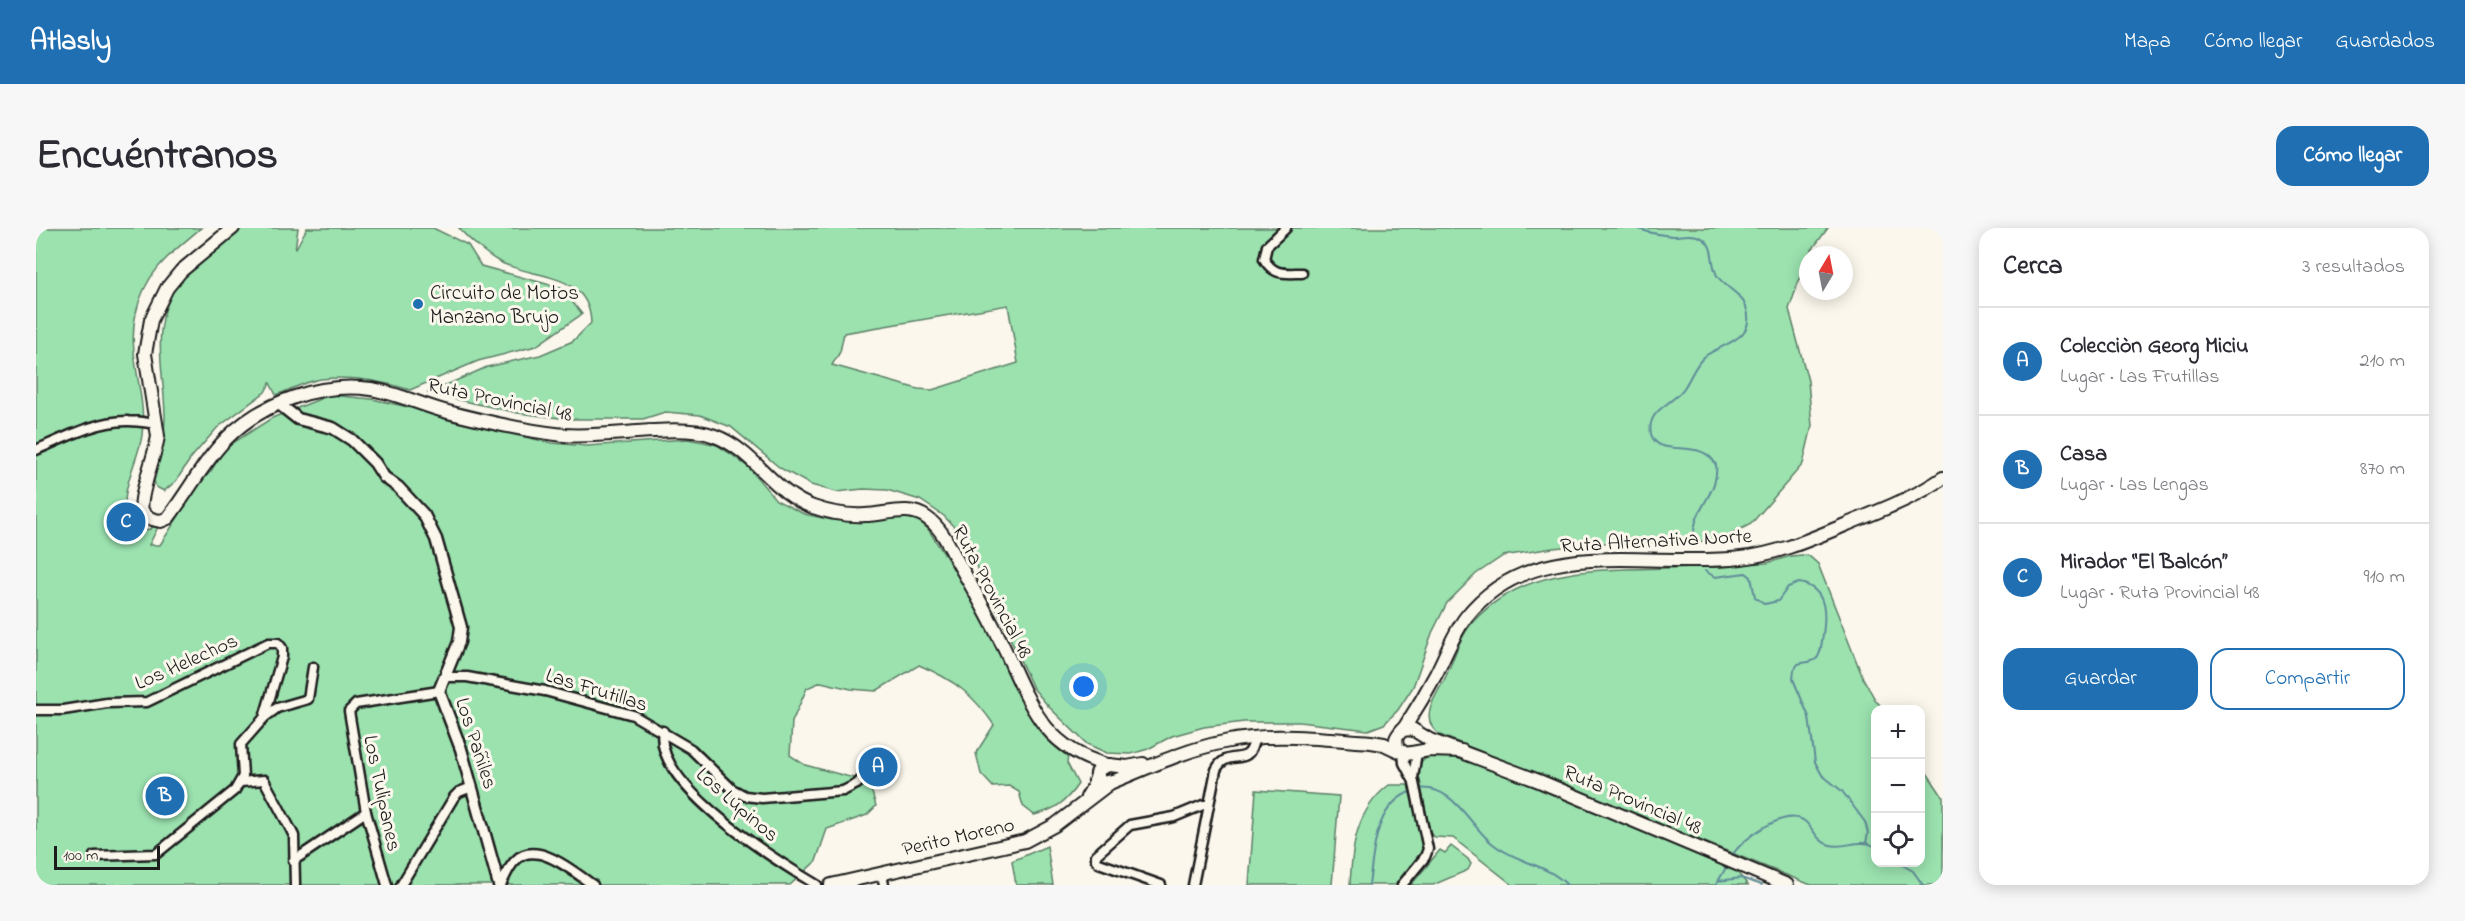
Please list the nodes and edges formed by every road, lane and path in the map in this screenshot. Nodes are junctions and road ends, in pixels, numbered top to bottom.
1 (233, 228) edge
2 (1286, 228) edge
3 (1302, 273) dead end
4 (279, 404) junction
5 (157, 424) junction
6 (36, 450) edge
7 (1943, 478) edge
8 (313, 667) dead end
9 (446, 677) junction
10 (439, 691) junction
11 (1421, 701) junction
12 (36, 710) edge
13 (264, 718) junction
14 (663, 731) junction
15 (1401, 731) junction
16 (1419, 733) junction
17 (1254, 735) junction
18 (1418, 751) junction
19 (1402, 753) junction
20 (1466, 753) junction
21 (880, 760) dead end
22 (1105, 775) junction
23 (241, 782) junction
24 (1414, 783) junction
25 (472, 787) junction
26 (1209, 802) junction
27 (366, 812) junction
28 (94, 856) dead end
29 (293, 861) junction
30 (883, 879) edge
31 (295, 885) edge
32 (387, 885) edge
33 (400, 885) edge
34 (500, 885) edge
35 (593, 885) edge
36 (817, 885) edge
37 (831, 885) edge
38 (1161, 885) edge
39 (1193, 885) edge
40 (1402, 885) edge
41 (1787, 885) edge

1 - 5 main road, Ruta Provincial 48
2 - 3 street
4 - 5 main road, Ruta Provincial 48
4 - 9 street, Los Pañiles
4 - 22 main road, Ruta Provincial 48
5 - 6 street
7 - 11 main road, Ruta Alternativa Norte
8 - 13 street
9 - 10 street, Los Pañiles
9 - 14 street, Las Frutillas
10 - 25 street, Los Pañiles
10 - 27 street, Los Tulipanes
11 - 15 main road, Ruta Alternativa Norte
11 - 16 main road, Ruta Alternativa Norte
12 - 13 street, Los Helechos
13 - 23 street
14 - 21 street, Las Frutillas
14 - 36 street, Los Lupinos
15 - 16 main road, Ruta Provincial 48
15 - 17 main road, Ruta Provincial 48
15 - 19 main road
16 - 18 main road
16 - 20 main road, Ruta Provincial 48
17 - 19 main road, Ruta Provincial 48
17 - 22 main road, Ruta Provincial 48
17 - 26 street
18 - 19 main road, Ruta Provincial 48
18 - 20 main road, Ruta Provincial 48
18 - 24 street
19 - 24 street
20 - 41 main road, Ruta Provincial 48
22 - 30 main road, Perito Moreno
23 - 28 street
23 - 29 street
24 - 40 street
25 - 33 street
25 - 34 street, Los Pañiles
26 - 38 street
26 - 39 street
27 - 29 street
27 - 32 street, Los Tulipanes
29 - 31 street
30 - 37 main road, Perito Moreno
34 - 35 street

